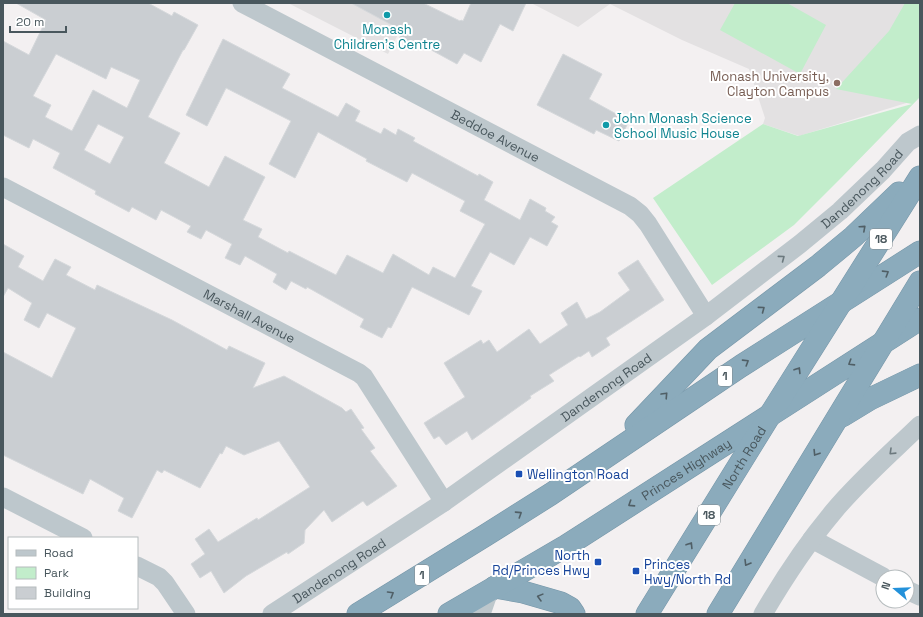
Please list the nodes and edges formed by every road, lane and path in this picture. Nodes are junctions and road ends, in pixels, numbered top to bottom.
1 (242, 3) edge
2 (920, 135) edge
3 (920, 173) edge
4 (920, 177) edge
5 (3, 187) edge
6 (920, 252) edge
7 (920, 282) edge
8 (842, 302) junction
9 (706, 316) junction
10 (920, 319) edge
11 (884, 342) junction
12 (920, 375) edge
13 (770, 415) junction
14 (836, 420) junction
15 (920, 425) edge
16 (609, 454) junction
17 (3, 496) edge
18 (444, 502) junction
19 (81, 537) edge
20 (812, 539) junction
21 (138, 566) edge
22 (875, 573) edge
23 (492, 589) junction
24 (186, 614) edge
25 (272, 614) edge
26 (358, 614) edge
27 (449, 614) edge
28 (481, 614) edge
29 (574, 614) edge
30 (647, 614) edge
31 (718, 614) edge
32 (763, 614) edge

1 - 9 street, Beddoe Avenue
9 -> 2 street, Dandenong Road
16 -> 3 highway
4 - 8 highway, 18
5 - 18 street, Marshall Avenue
8 -> 6 highway, 1
7 - 11 highway
13 -> 8 highway, North Road / 18
16 -> 8 highway, 1
9 - 18 street, Dandenong Road
10 - 11 highway, Princes Highway
11 -> 13 highway, Princes Highway
11 - 14 highway
12 - 14 highway
13 -> 23 highway, Princes Highway
30 -> 13 highway, North Road / 18
14 -> 31 highway
15 -> 20 street
26 -> 16 highway, 1
17 - 19 street
18 - 25 street, Dandenong Road
20 - 22 street
20 - 32 street
21 - 24 street
23 - 27 highway, Princes Highway
23 - 28 street
29 -> 23 highway

